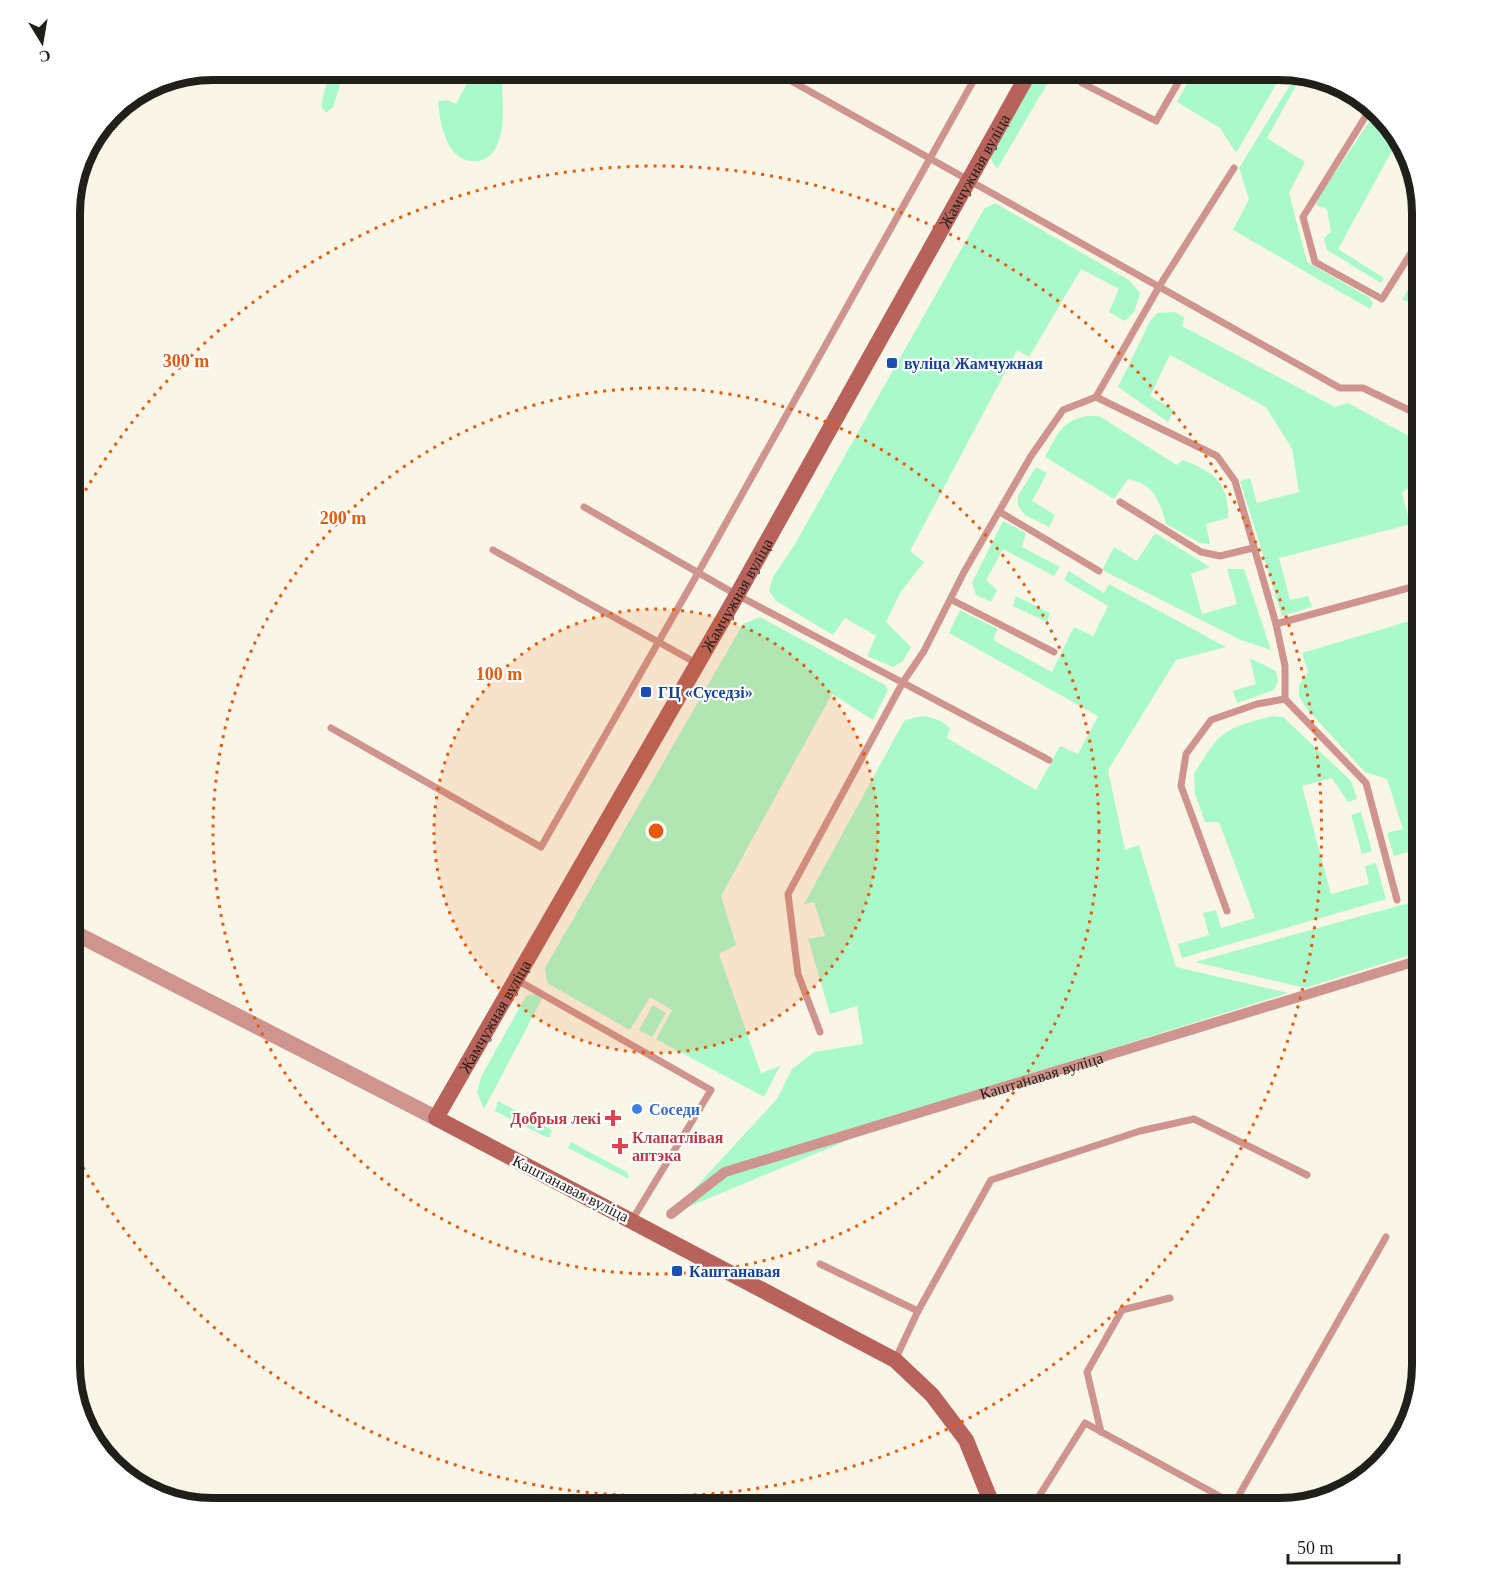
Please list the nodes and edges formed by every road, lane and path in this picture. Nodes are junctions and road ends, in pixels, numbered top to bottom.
1 (790, 80) edge
2 (974, 80) edge
3 (1025, 80) edge
4 (1180, 80) edge
5 (1082, 83) dead end
6 (1367, 113) edge
7 (930, 158) junction
8 (1234, 168) dead end
9 (969, 180) junction
10 (1412, 251) edge
11 (1160, 285) junction
12 (1096, 397) junction
13 (1412, 414) edge
14 (1120, 502) dead end
15 (584, 507) dead end
16 (1000, 512) junction
17 (1252, 548) junction
18 (493, 550) dead end
19 (1099, 571) dead end
20 (698, 573) junction
21 (1412, 587) edge
22 (737, 595) junction
23 (952, 600) junction
24 (1276, 624) junction
25 (659, 642) junction
26 (1054, 652) dead end
27 (698, 664) junction
28 (903, 682) junction
29 (1285, 699) junction
30 (331, 728) dead end
31 (1049, 760) dead end
32 (1397, 900) dead end
33 (1227, 911) dead end
34 (80, 936) edge
35 (1412, 962) edge
36 (517, 980) junction
37 (820, 1032) dead end
38 (436, 1118) junction
39 (1307, 1175) dead end
40 (671, 1214) dead end
41 (632, 1220) junction
42 (1386, 1237) dead end
43 (820, 1264) dead end
44 (1170, 1298) dead end
45 (918, 1311) junction
46 (895, 1360) junction
47 (1101, 1432) junction
48 (989, 1498) edge
49 (1038, 1498) edge
50 (1218, 1498) edge
51 (1237, 1498) edge

1 - 7 lane
2 - 7 lane
3 - 9 main road, Жамчужная вуліца
4 - 5 lane
6 - 10 lane
7 - 9 lane
7 - 20 lane
8 - 11 lane
9 - 11 lane
9 - 22 main road, Жамчужная вуліца
11 - 12 lane
11 - 13 lane
12 - 16 lane
12 - 17 lane
14 - 17 lane
15 - 20 lane
16 - 19 lane
16 - 23 lane
17 - 24 lane
18 - 25 lane
20 - 22 lane
20 - 25 lane
21 - 24 lane
22 - 27 main road, Жамчужная вуліца
22 - 28 lane
23 - 26 lane
23 - 28 lane
24 - 29 lane
25 - 27 lane
25 - 30 lane
27 - 36 main road, Жамчужная вуліца
28 - 31 lane
28 - 37 lane
29 - 32 lane
29 - 33 lane
34 - 38 street
35 - 40 street, Каштанавая вуліца
36 - 38 main road, Жамчужная вуліца
36 - 41 lane
38 - 41 main road, Каштанавая вуліца
39 - 45 lane
41 - 46 main road, Каштанавая вуліца
42 - 51 lane
43 - 45 lane
44 - 47 lane
45 - 46 lane
46 - 48 main road, Каштанавая вуліца
47 - 49 lane
47 - 50 lane

